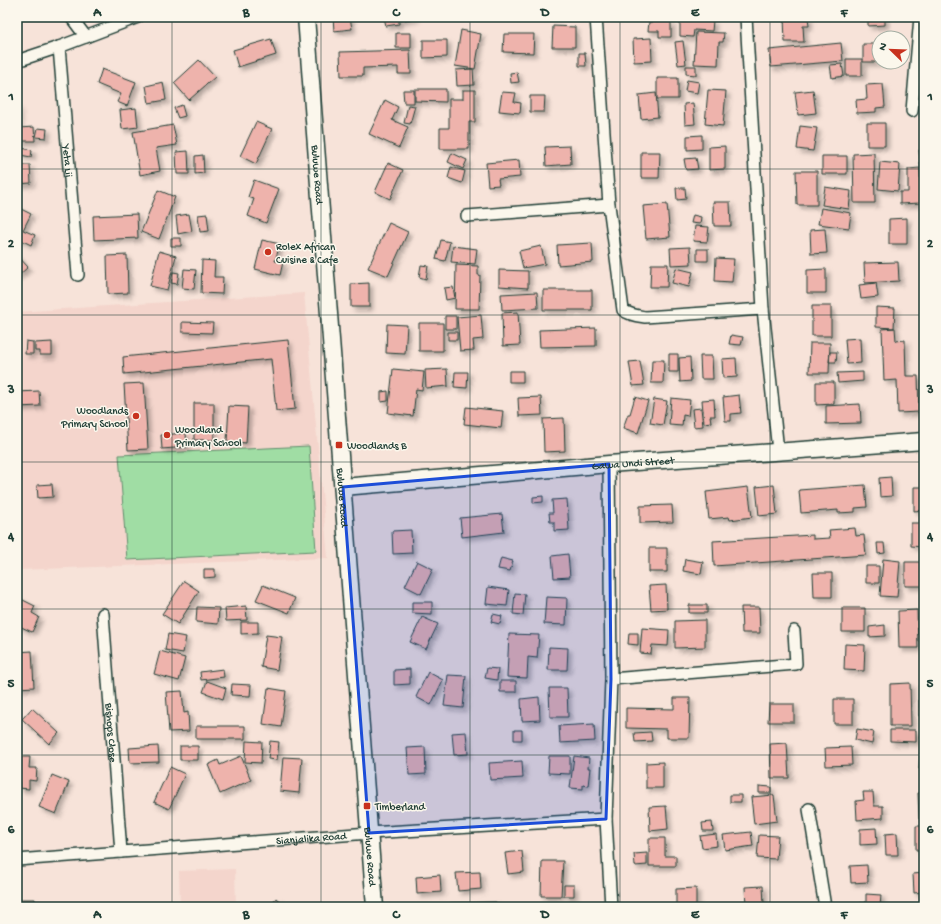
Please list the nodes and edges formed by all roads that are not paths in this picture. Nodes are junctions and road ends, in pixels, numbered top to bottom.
1 (71, 17) edge
2 (138, 17) edge
3 (306, 17) edge
4 (596, 17) edge
5 (746, 17) edge
6 (920, 17) edge
7 (86, 37) junction
8 (59, 47) junction
9 (17, 61) edge
10 (912, 111) dead end
11 (609, 205) junction
12 (467, 216) dead end
13 (78, 275) dead end
14 (763, 309) junction
15 (924, 441) edge
16 (778, 452) junction
17 (609, 464) junction
18 (343, 487) junction
19 (103, 614) dead end
20 (794, 631) dead end
21 (611, 679) junction
22 (809, 809) dead end
23 (606, 818) junction
24 (369, 833) junction
25 (121, 852) junction
26 (17, 860) edge
27 (375, 907) edge
28 (611, 907) edge
29 (825, 907) edge

1 - 7 street
2 - 7 street
3 - 18 street, Buluwe Road
4 - 11 street
5 - 14 street
6 - 10 street
7 - 8 street
8 - 9 street
8 - 13 street, Yeta Lii
11 - 12 street
11 - 14 street
14 - 16 street
15 - 16 street, Gawa Undi Street
16 - 17 street, Gawa Undi Street
17 - 18 street, Gawa Undi Street
17 - 21 street
18 - 24 street, Buluwe Road
19 - 25 street, Bishops Close
20 - 21 street
21 - 23 street
22 - 29 street
23 - 24 street, Sianjalika Road
23 - 28 street
24 - 25 street, Sianjalika Road
24 - 27 street, Buluwe Road
25 - 26 street, Sianjalika Road

